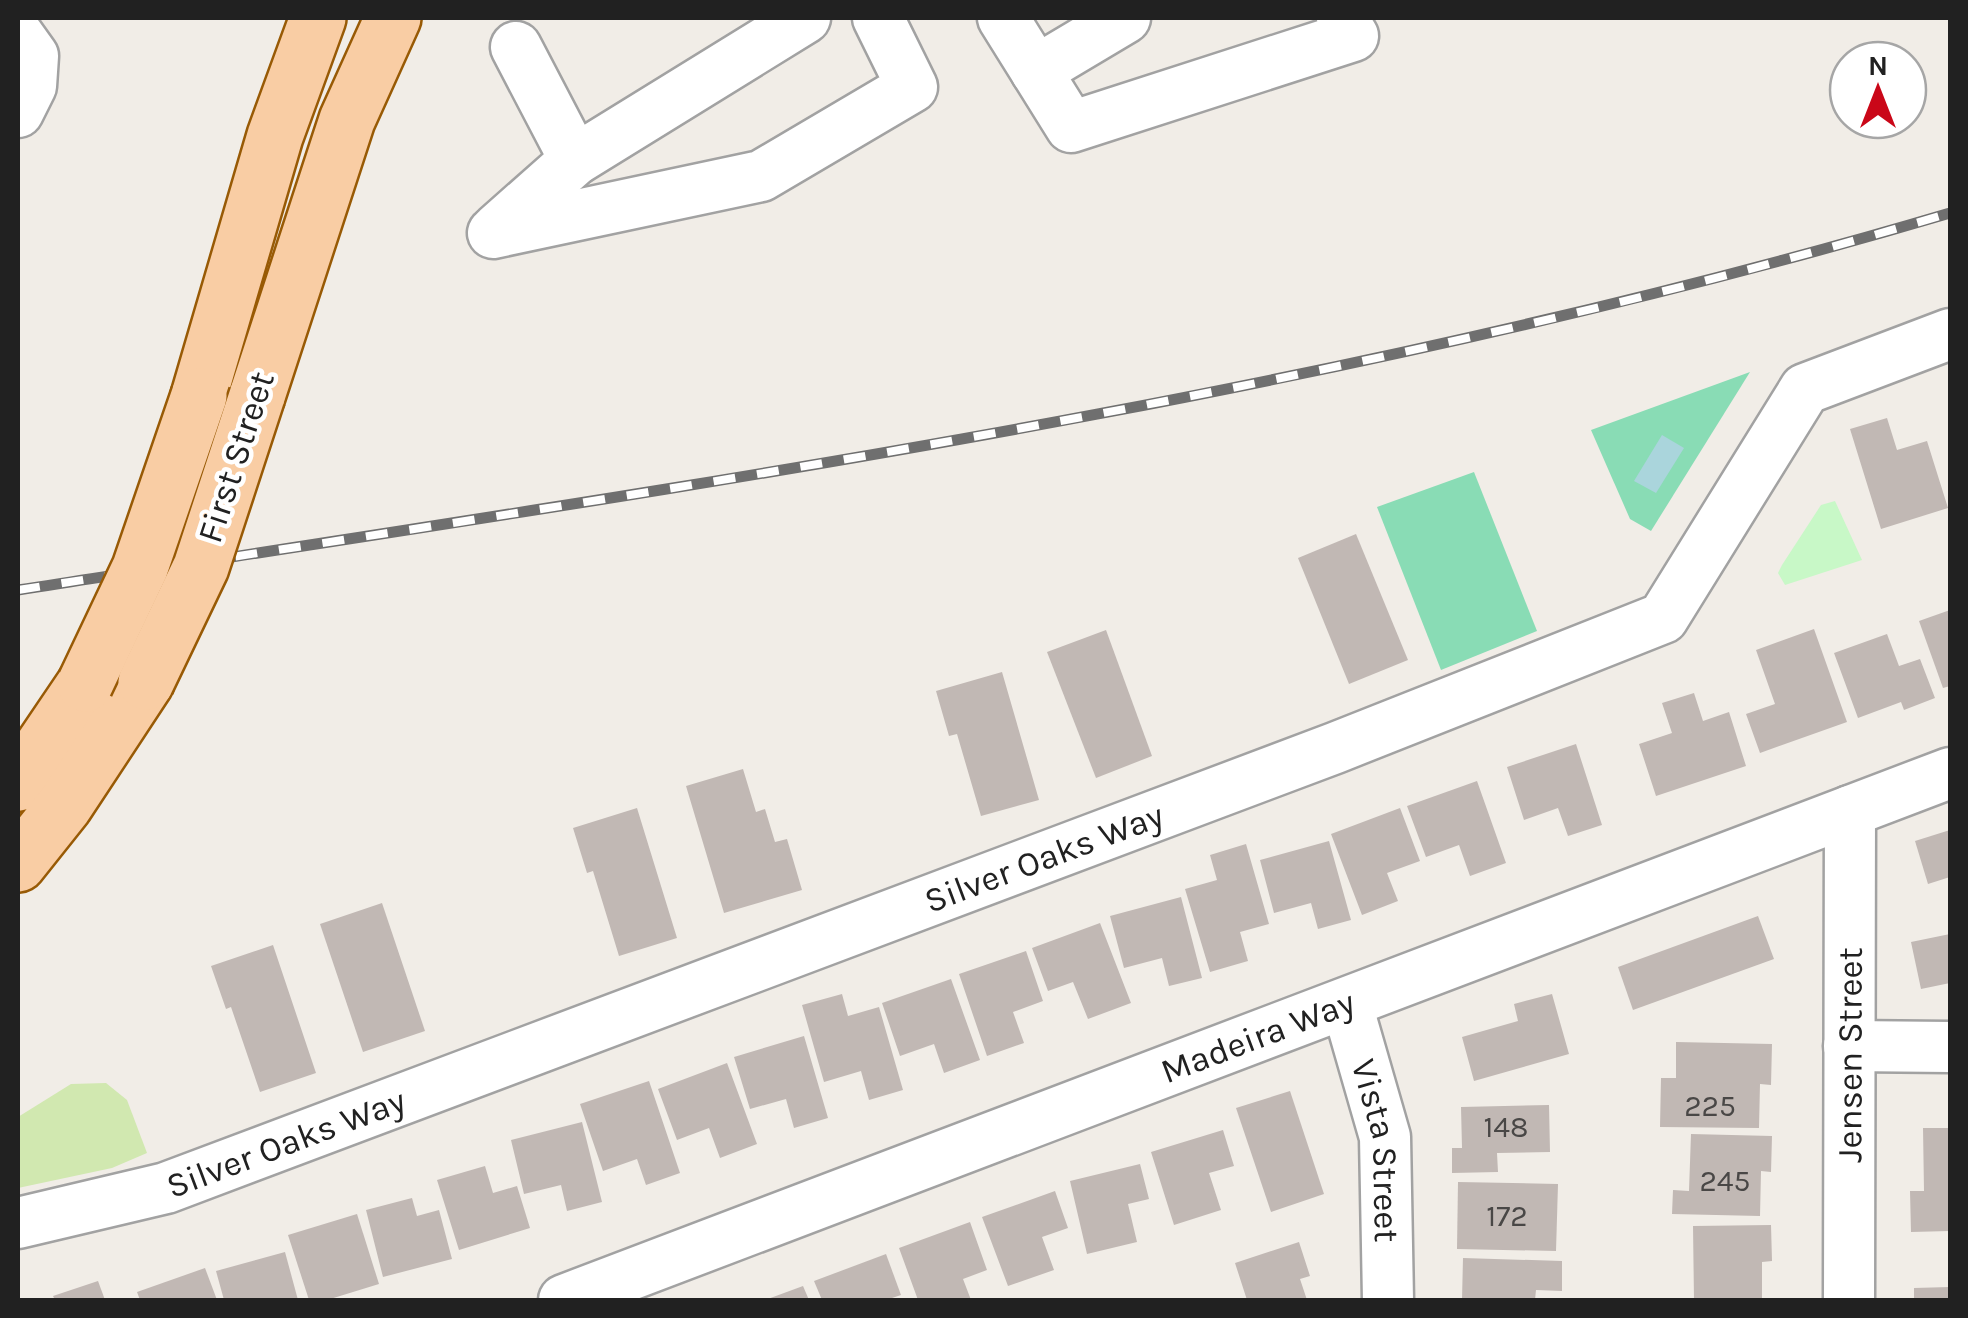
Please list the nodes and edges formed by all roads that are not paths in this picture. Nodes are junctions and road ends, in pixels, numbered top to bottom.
1 (318, 18) edge
2 (393, 18) edge
3 (805, 18) edge
4 (878, 18) edge
5 (1004, 18) edge
6 (1126, 18) edge
7 (1342, 18) edge
8 (18, 35) edge
9 (516, 47) dead end
10 (1036, 71) junction
11 (20, 111) edge
12 (576, 160) junction
13 (1950, 334) edge
14 (1950, 773) edge
15 (18, 783) edge
16 (1850, 811) junction
17 (18, 864) edge
18 (1346, 1006) junction
19 (1849, 1046) junction
20 (1950, 1048) edge
21 (18, 1223) edge
22 (564, 1300) edge
23 (1388, 1300) edge
24 (1849, 1300) edge

1 - 15 main road, First Street, bridge
2 - 17 main road, First Street, bridge
3 - 12 street
4 - 12 street
5 - 10 street
6 - 10 street
7 - 10 street
8 - 11 street
9 - 12 street
13 - 21 street, Silver Oaks Way
14 - 16 street, Madeira Way
16 - 18 street, Madeira Way
16 - 19 street, Jensen Street
18 - 22 street, Madeira Way
18 - 23 street, Vista Street
19 - 20 street
19 - 24 street, Jensen Street

